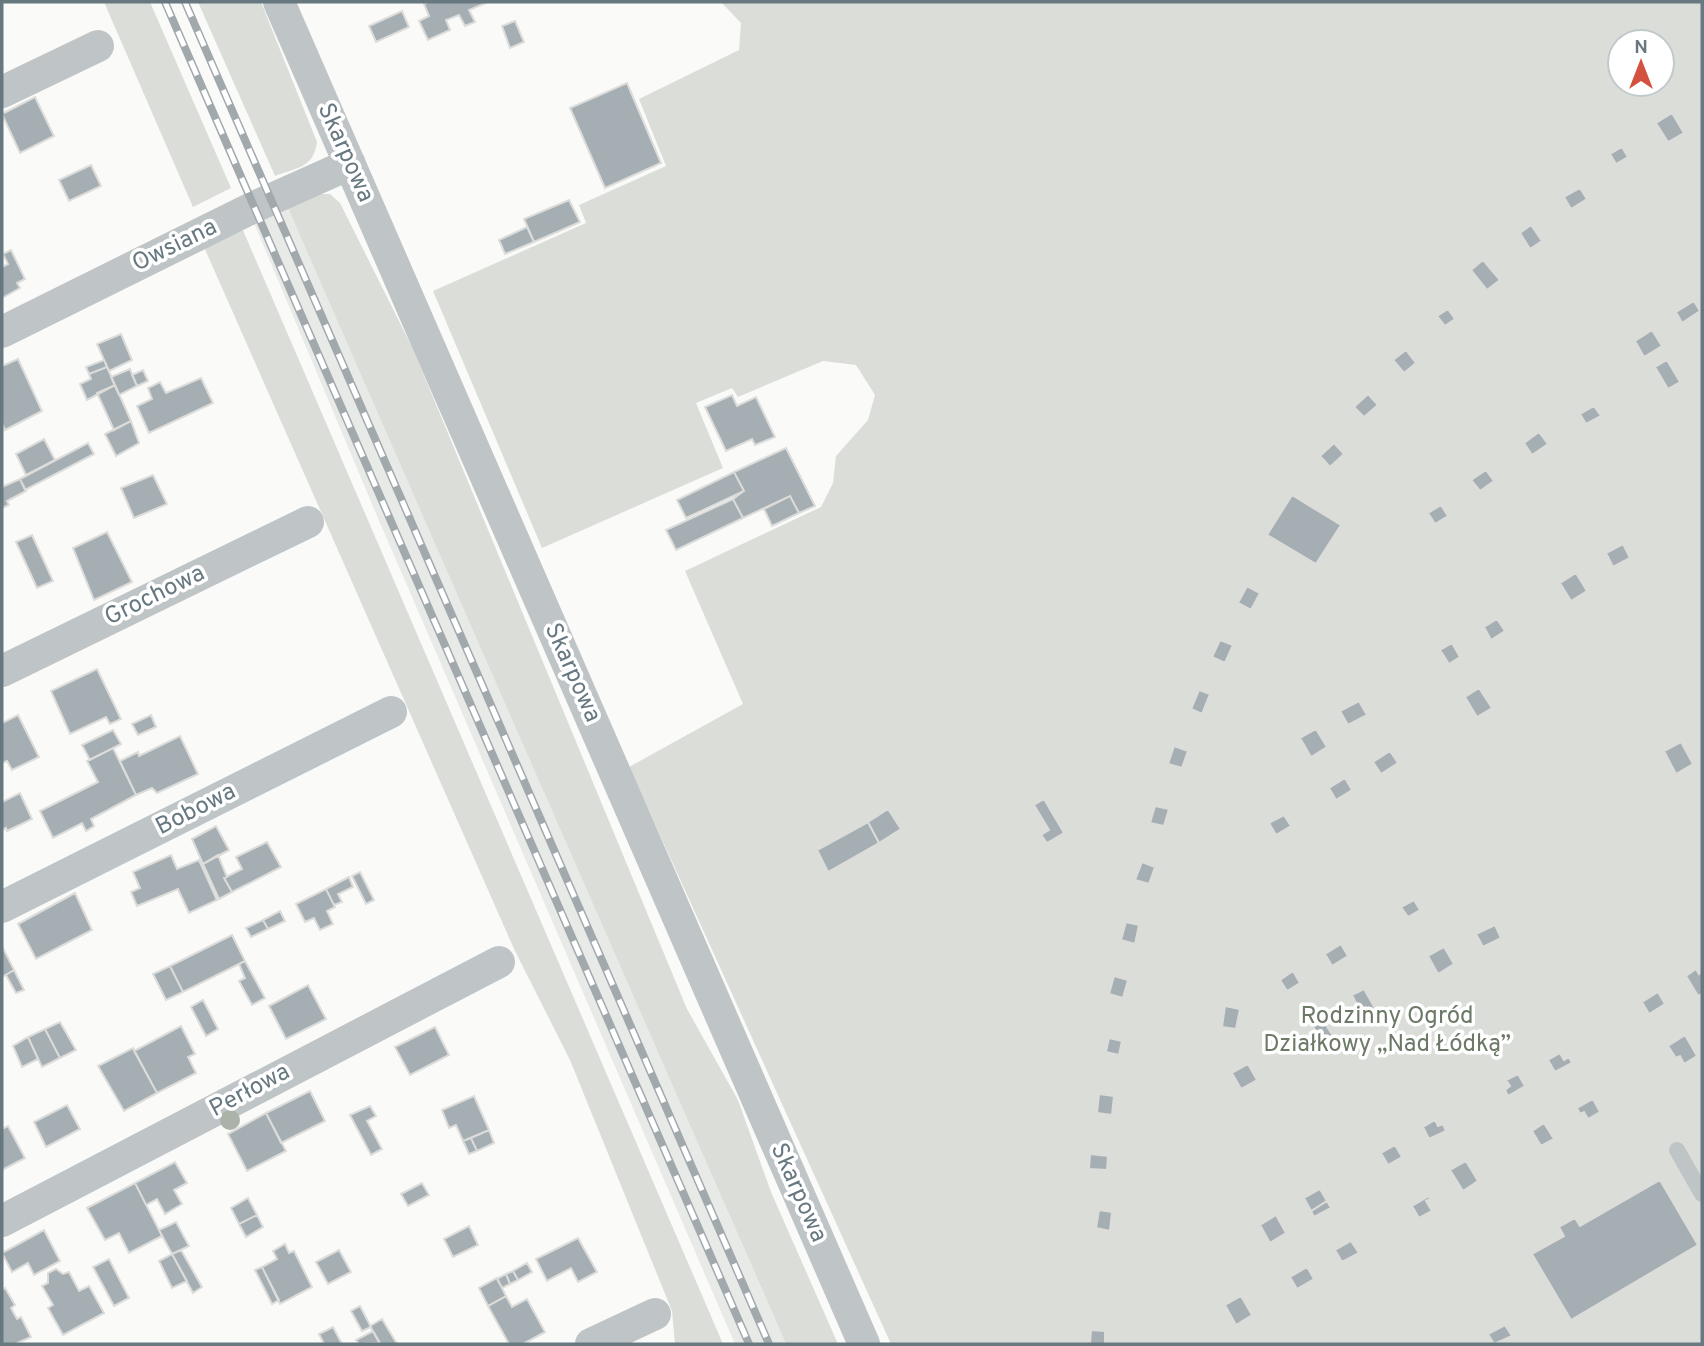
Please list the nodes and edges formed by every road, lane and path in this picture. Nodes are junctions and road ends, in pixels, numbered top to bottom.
1 (279, 2) edge
2 (98, 46) dead end
3 (2, 92) edge
4 (349, 164) junction
5 (2, 332) edge
6 (308, 522) dead end
7 (2, 671) edge
8 (391, 712) dead end
9 (2, 907) edge
10 (499, 962) dead end
11 (1677, 1150) dead end
12 (1702, 1194) edge
13 (2, 1221) edge
14 (655, 1314) dead end
15 (590, 1344) edge
16 (864, 1344) edge

1 - 4 street, Skarpowa
2 - 3 street
4 - 5 street, Owsiana
4 - 16 street, Skarpowa
6 - 7 street, Grochowa
8 - 9 street, Bobowa
10 - 13 street, Perłowa
11 - 12 lane
14 - 15 street

